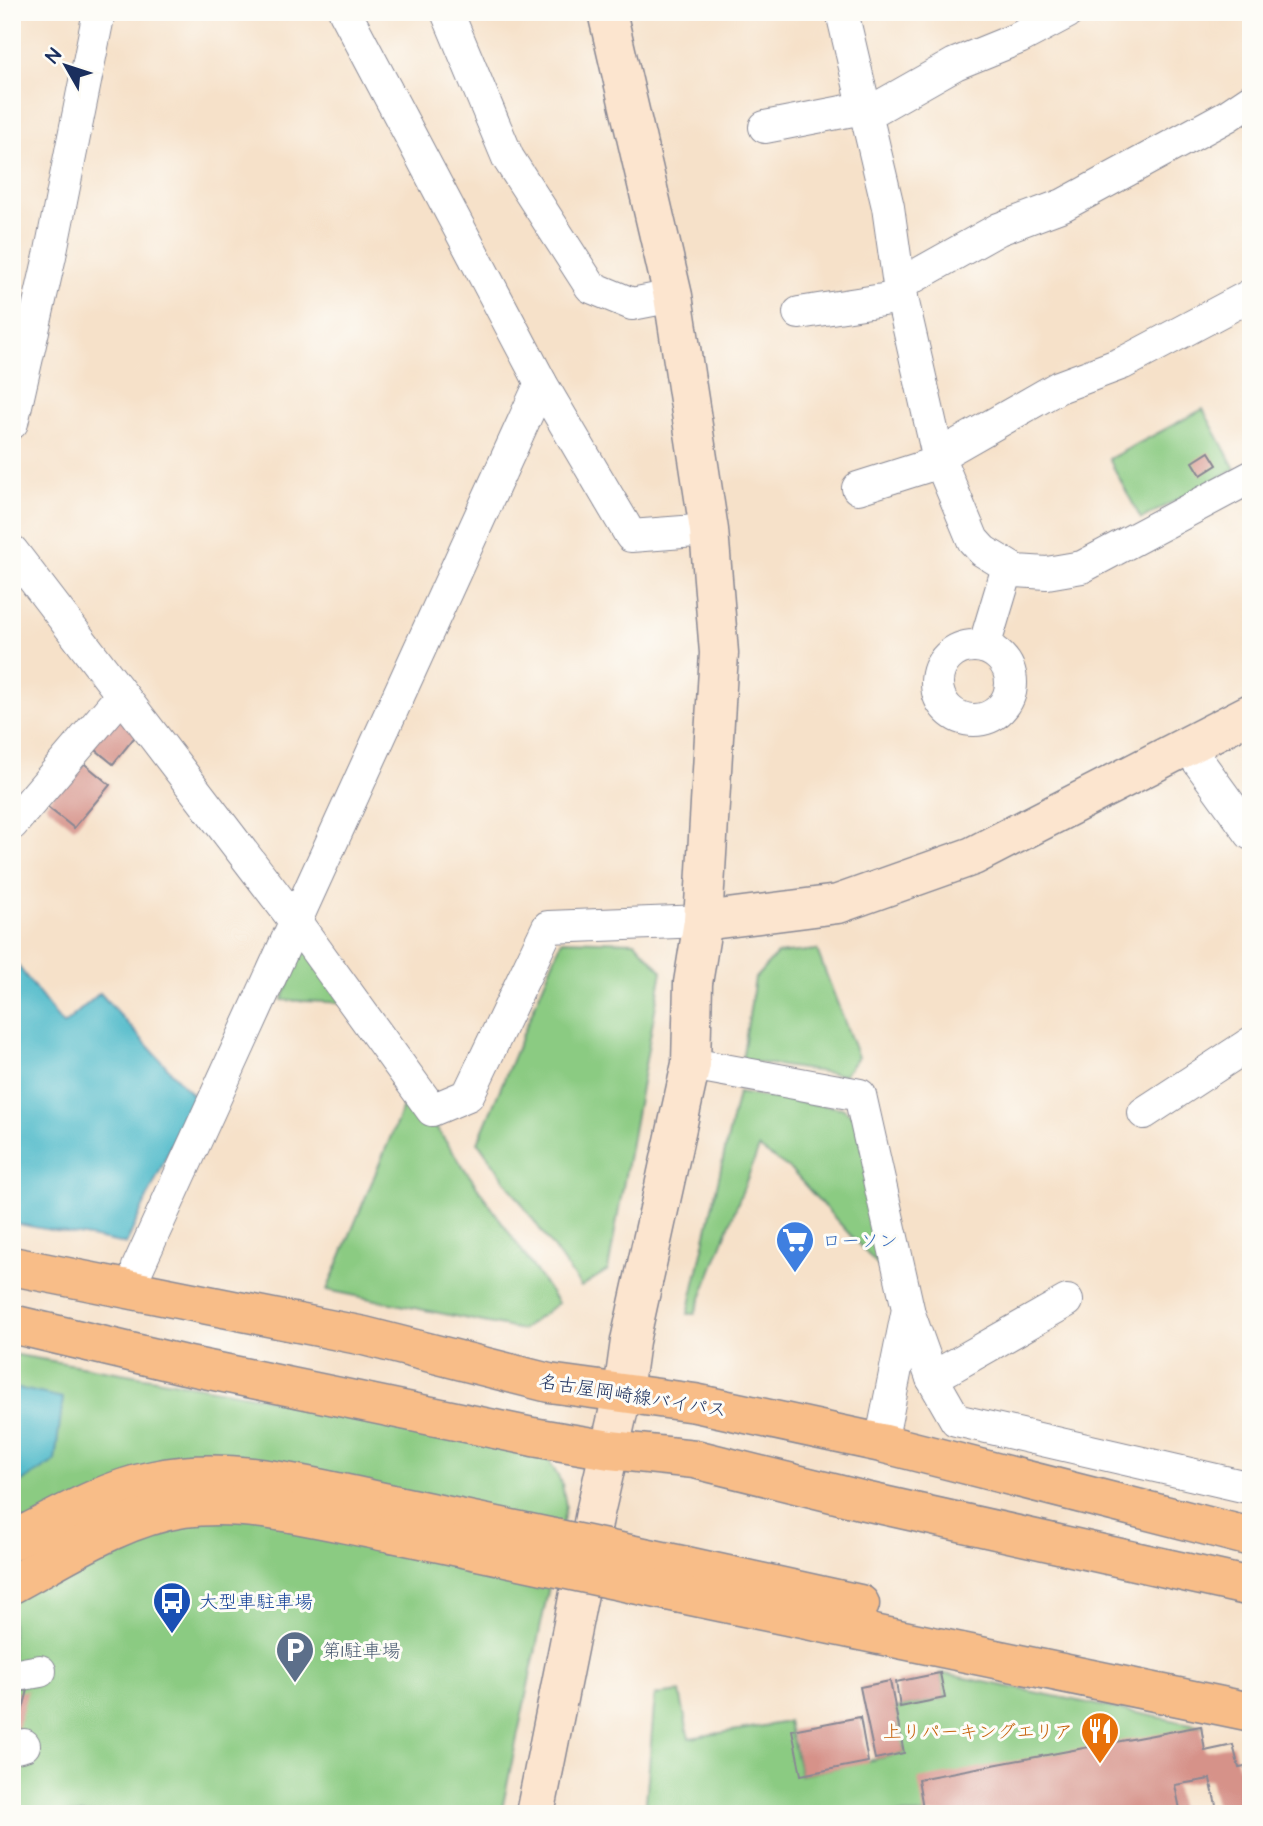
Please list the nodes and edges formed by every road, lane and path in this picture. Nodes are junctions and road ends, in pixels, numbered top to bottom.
1 (99, 12) edge
2 (345, 12) edge
3 (447, 12) edge
4 (607, 12) edge
5 (842, 12) edge
6 (1068, 12) edge
7 (1251, 100) edge
8 (864, 112) junction
9 (765, 127) dead end
10 (900, 291) junction
11 (1251, 295) edge
12 (673, 296) junction
13 (799, 313) dead end
14 (541, 383) junction
15 (12, 423) edge
16 (939, 459) junction
17 (1251, 477) edge
18 (858, 488) dead end
19 (709, 530) junction
20 (12, 551) edge
21 (1008, 567) junction
22 (984, 647) dead end
23 (122, 695) junction
24 (1251, 713) edge
25 (1188, 747) junction
26 (12, 824) edge
27 (1251, 834) edge
28 (295, 921) junction
29 (703, 921) junction
30 (1251, 1043) edge
31 (691, 1064) junction
32 (1144, 1113) dead end
33 (12, 1266) edge
34 (138, 1267) dead end
35 (1067, 1301) dead end
36 (908, 1309) junction
37 (12, 1324) edge
38 (932, 1378) junction
39 (623, 1391) junction
40 (881, 1443) junction
41 (610, 1450) junction
42 (1251, 1488) edge
43 (394, 1519) junction
44 (1251, 1536) edge
45 (12, 1541) edge
46 (684, 1580) junction
47 (12, 1584) edge
48 (1251, 1587) edge
49 (1251, 1689) edge
50 (1251, 1712) edge
51 (535, 1814) edge

1 - 15 street
2 - 14 street
3 - 12 street
4 - 12 street
5 - 8 street
6 - 8 street
7 - 10 street
8 - 9 street
8 - 10 street
10 - 13 street
10 - 16 street
11 - 16 street
12 - 19 street
14 - 19 street
14 - 28 street
16 - 18 street
16 - 21 street
17 - 21 street
19 - 29 street
20 - 23 street
21 - 22 street
23 - 26 street
23 - 28 street
24 - 25 street
25 - 27 street
25 - 29 street
28 - 29 street
28 - 34 street
29 - 31 street
30 - 32 street
31 - 36 street
31 - 39 street
33 - 39 main road, 名古屋岡崎線バイパス
35 - 38 street
36 - 38 street
36 - 40 street
37 - 41 main road
38 - 42 street
39 - 40 main road, 名古屋岡崎線バイパス
39 - 41 street
40 - 44 main road, 名古屋岡崎線バイパス
41 - 48 main road
41 - 51 street
43 - 45 main road
43 - 46 main road, bridge
43 - 47 main road
46 - 49 main road
46 - 50 main road

